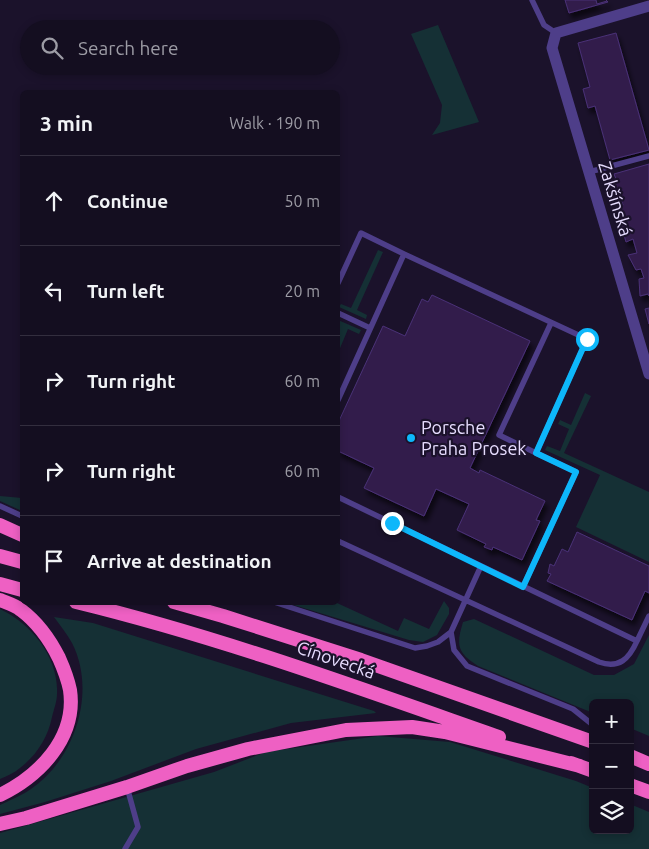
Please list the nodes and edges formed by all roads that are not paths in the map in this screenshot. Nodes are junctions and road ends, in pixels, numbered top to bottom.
1 (532, 0) edge
2 (649, 6) edge
3 (556, 33) junction
4 (649, 156) edge
5 (589, 172) junction
6 (404, 254) junction
7 (340, 279) edge
8 (340, 313) edge
9 (551, 323) junction
10 (370, 328) junction
11 (649, 374) edge
12 (340, 396) edge
13 (536, 453) junction
14 (340, 498) edge
15 (0, 506) edge
16 (20, 515) edge
17 (0, 525) edge
18 (20, 534) edge
19 (340, 542) edge
20 (0, 556) edge
21 (20, 561) edge
22 (481, 566) junction
23 (0, 584) edge
24 (523, 587) junction
25 (20, 589) edge
26 (0, 600) edge
27 (465, 600) junction
28 (88, 605) edge
29 (184, 605) edge
30 (197, 605) edge
31 (283, 605) edge
32 (223, 616) junction
33 (649, 616) edge
34 (451, 632) junction
35 (637, 641) junction
36 (589, 722) edge
37 (589, 741) edge
38 (634, 757) edge
39 (649, 764) edge
40 (586, 768) edge
41 (634, 786) edge
42 (127, 787) junction
43 (649, 792) edge
44 (0, 795) edge
45 (0, 824) edge
46 (125, 849) edge

1 - 3 lane
2 - 3 street
3 - 5 street, Zakšínská
4 - 5 lane
5 - 11 street, Zakšínská
6 - 7 lane
6 - 9 lane
6 - 10 lane
8 - 10 lane
9 - 13 lane
9 - 13 lane
10 - 12 lane
13 - 24 lane
14 - 22 lane
15 - 16 lane
17 - 18 highway
19 - 27 lane
20 - 21 highway
22 - 24 lane
22 - 27 lane
23 - 25 highway
24 - 35 lane
26 - 44 highway
27 - 34 lane
27 - 35 lane
28 - 40 highway, Cínovecká
29 - 32 highway, Cínovecká
30 - 32 highway
31 - 34 lane
32 - 37 highway, Cínovecká
33 - 35 lane
34 - 36 lane
38 - 39 highway
40 - 42 highway
41 - 43 highway
42 - 45 highway
42 - 46 lane

